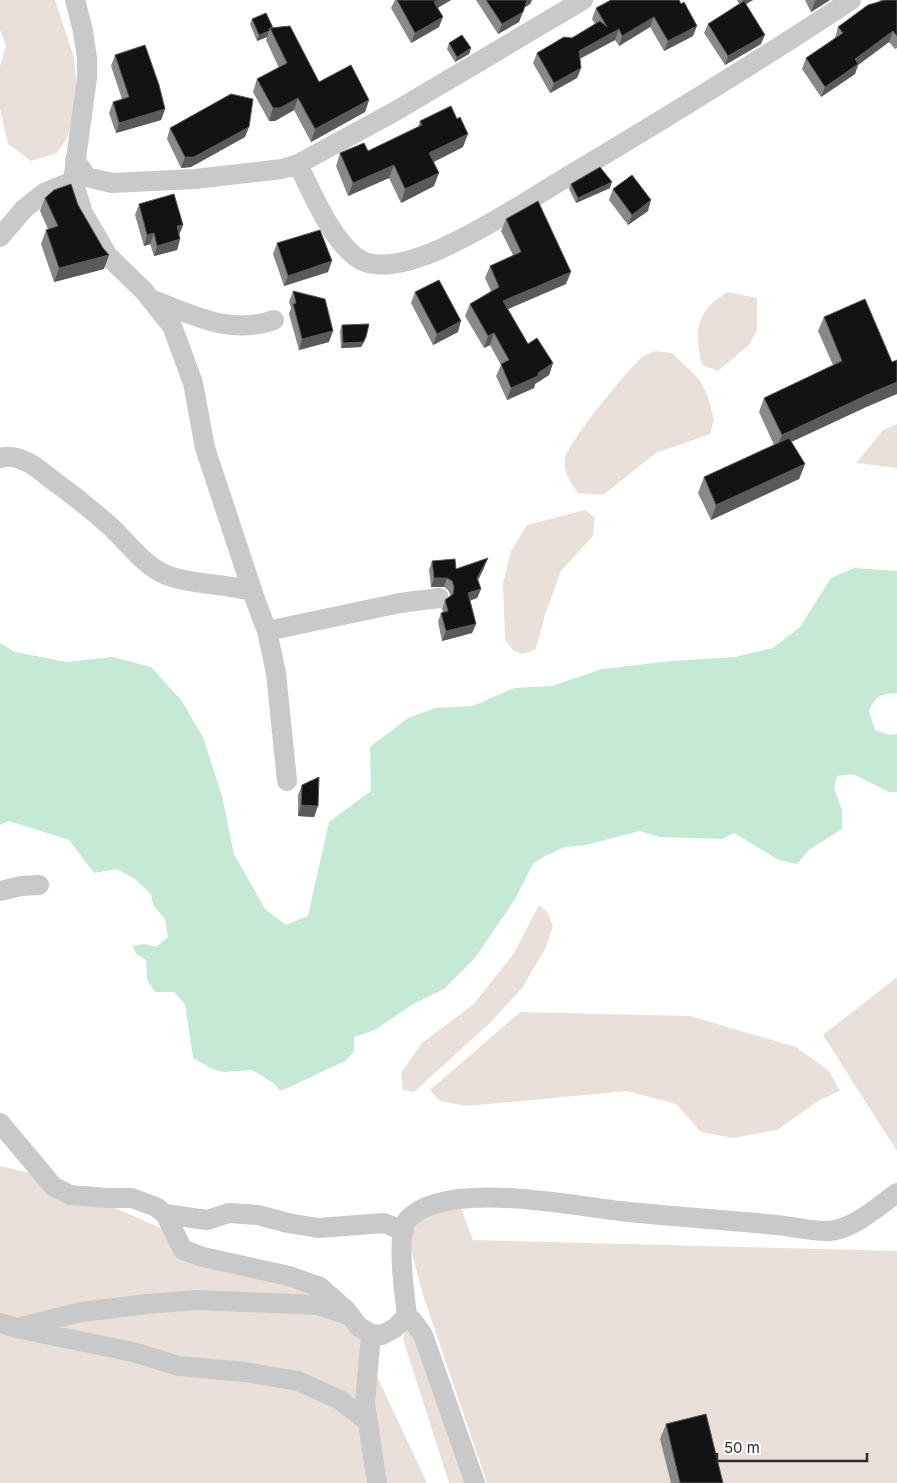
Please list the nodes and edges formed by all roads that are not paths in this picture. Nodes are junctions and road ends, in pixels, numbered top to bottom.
1 (75, 0) edge
2 (583, 0) edge
3 (851, 0) edge
4 (75, 160) junction
5 (298, 164) junction
6 (73, 180) junction
7 (0, 237) edge
8 (150, 299) junction
9 (274, 320) dead end
10 (0, 458) edge
11 (252, 591) junction
12 (439, 598) dead end
13 (267, 630) junction
14 (287, 781) dead end
15 (38, 884) dead end
16 (0, 891) edge
17 (0, 1123) edge
18 (897, 1193) edge
19 (165, 1214) junction
20 (404, 1231) junction
21 (350, 1315) junction
22 (407, 1316) junction
23 (5, 1327) edge
24 (371, 1334) junction
25 (368, 1422) junction
26 (377, 1483) edge
27 (475, 1483) edge

1 - 4 street
2 - 5 street
3 - 5 street
4 - 5 street
4 - 6 street
6 - 7 street
6 - 8 street
8 - 9 street
8 - 11 street
10 - 11 street
11 - 13 street
12 - 13 street
13 - 14 street
15 - 16 street
17 - 19 street
18 - 20 street
19 - 20 street
19 - 21 street
20 - 22 street
21 - 23 street
21 - 24 street
22 - 24 street
22 - 27 street
23 - 25 street
24 - 25 street
25 - 26 street

